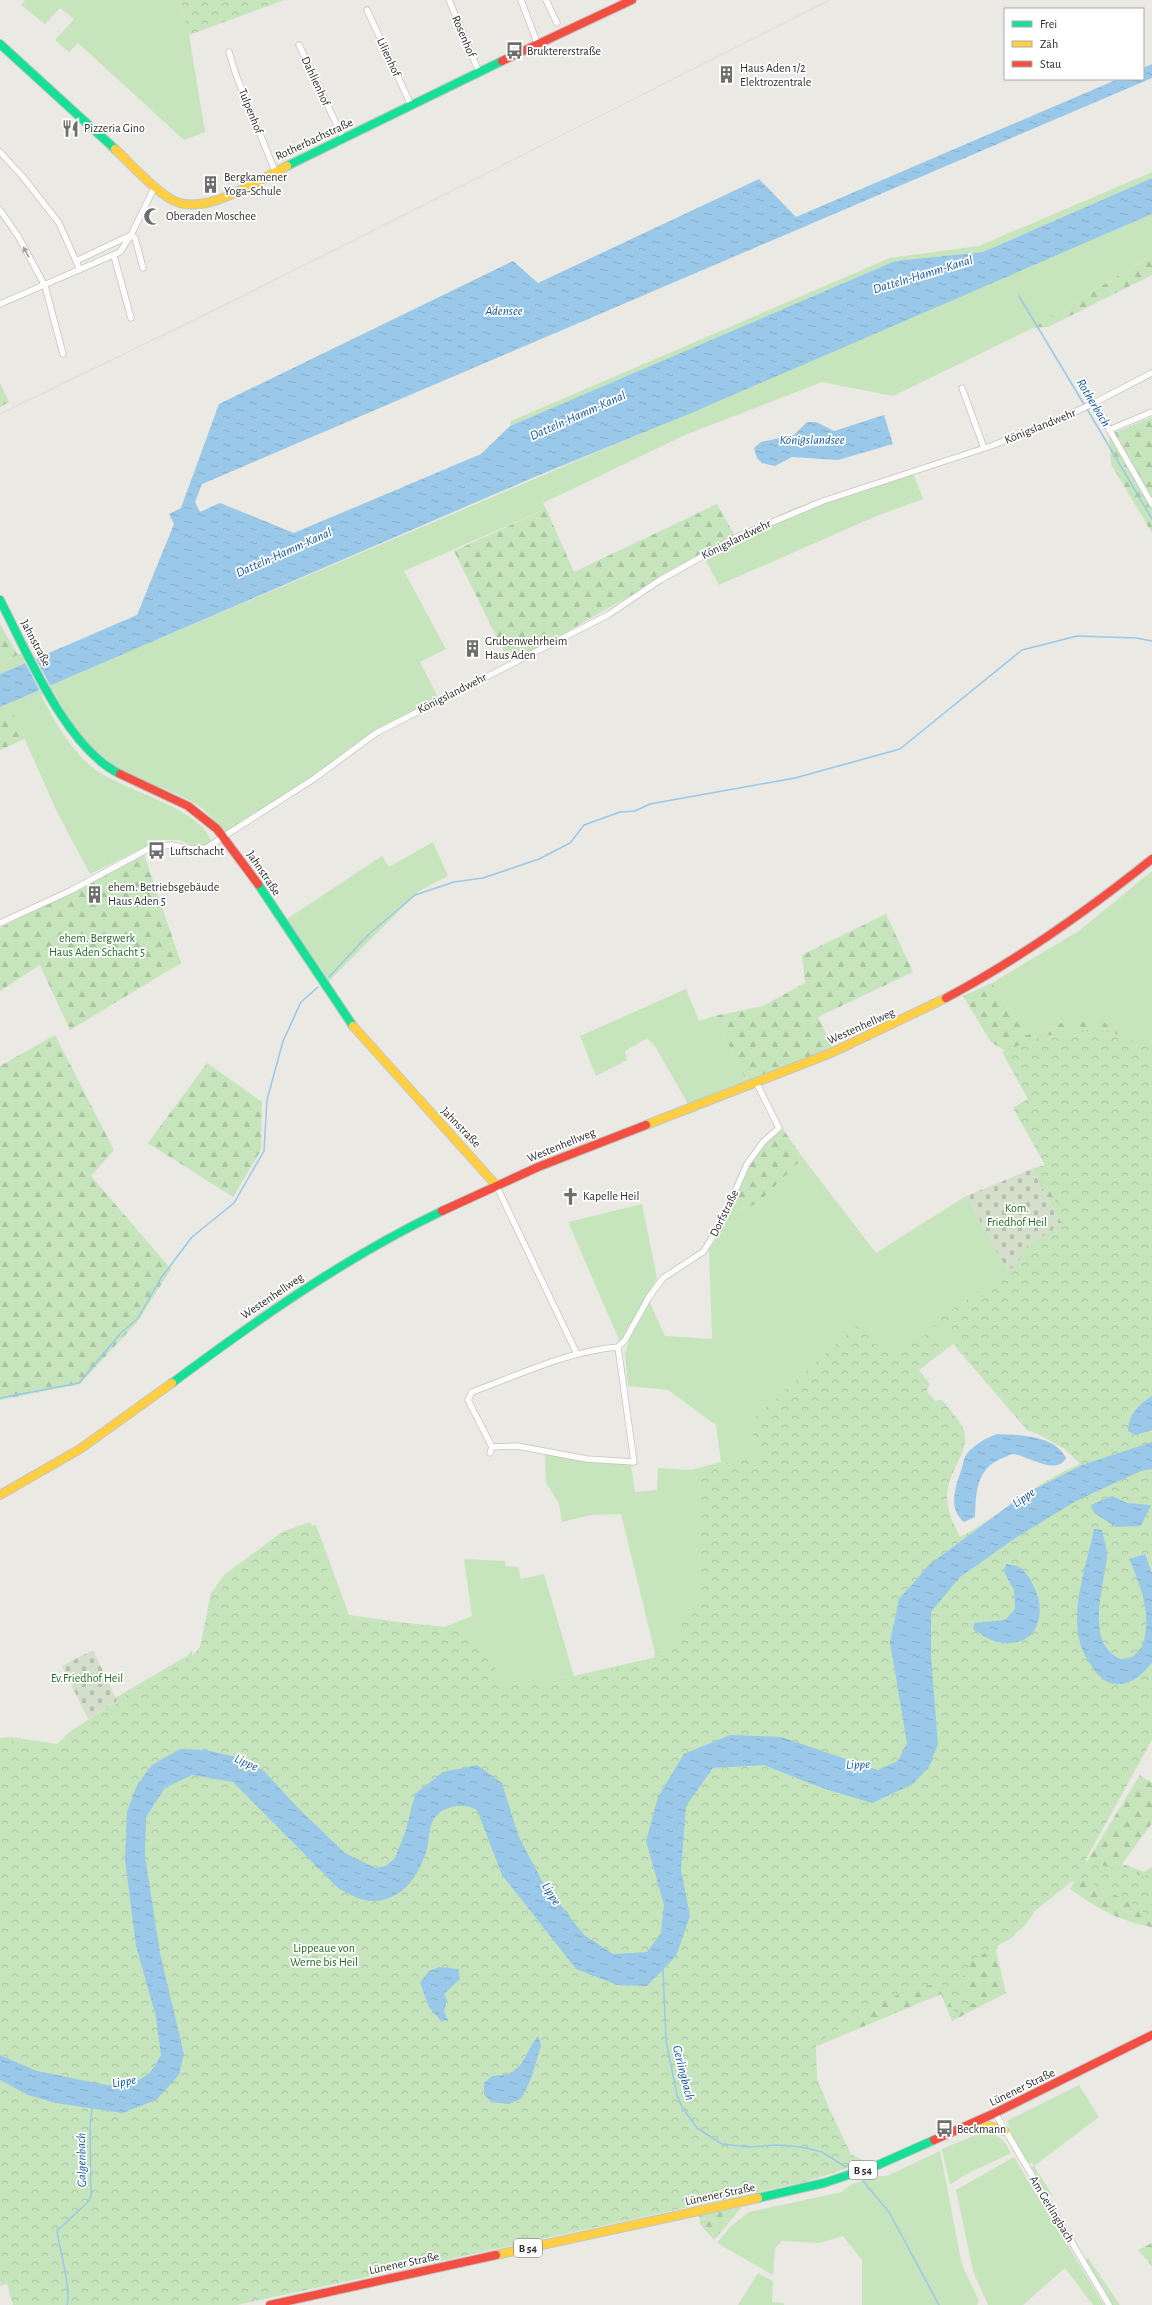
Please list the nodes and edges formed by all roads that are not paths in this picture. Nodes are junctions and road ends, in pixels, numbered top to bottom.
1 (449, 0) edge
2 (521, 0) edge
3 (546, 0) edge
4 (632, 0) edge
5 (368, 10) dead end
6 (557, 23) dead end
7 (538, 45) junction
8 (1, 46) edge
9 (299, 46) dead end
10 (229, 52) dead end
11 (480, 72) junction
12 (411, 105) junction
13 (342, 138) junction
14 (0, 152) edge
15 (275, 171) junction
16 (155, 186) junction
17 (0, 210) edge
18 (131, 235) junction
19 (114, 256) junction
20 (76, 261) junction
21 (143, 268) dead end
22 (80, 270) junction
23 (45, 286) junction
24 (0, 304) edge
25 (131, 318) dead end
26 (63, 354) dead end
27 (1152, 373) edge
28 (962, 388) dead end
29 (1094, 403) junction
30 (1152, 412) edge
31 (1109, 430) junction
32 (984, 448) junction
33 (1152, 504) edge
34 (0, 600) edge
35 (224, 837) junction
36 (1152, 859) edge
37 (0, 923) edge
38 (756, 1082) junction
39 (496, 1185) junction
40 (618, 1347) junction
41 (577, 1354) junction
42 (0, 1495) edge
43 (1152, 2035) edge
44 (994, 2113) junction
45 (965, 2127) junction
46 (1005, 2131) junction
47 (270, 2305) edge
48 (1109, 2305) edge

1 - 11 street, Rosenhof
2 - 7 street
3 - 6 street
4 - 7 main road, Rotherbachstraße
5 - 12 street, Lilienhof
7 - 11 main road, Rotherbachstraße
8 - 16 main road, Rotherbachstraße
9 - 13 street, Dahlienhof
10 - 15 street, Tulpenhof
11 - 12 main road, Rotherbachstraße
12 - 13 main road, Rotherbachstraße
13 - 15 main road, Rotherbachstraße
14 - 20 street
15 - 16 main road, Rotherbachstraße
16 - 18 street
23 -> 17 street
18 - 19 street
18 - 20 street
18 - 21 street
19 - 22 street
19 - 25 street
20 - 22 street
22 - 23 street
23 - 24 street
23 - 26 street
27 - 29 street, Königslandwehr
28 - 32 street
29 - 31 street
29 - 32 street, Königslandwehr
30 - 31 street
31 - 33 street
32 - 35 street, Königslandwehr
34 - 35 main road, Jahnstraße
35 - 37 street, Königslandwehr
35 - 39 main road, Jahnstraße
36 - 38 main road, Westenhellweg
38 - 39 main road, Westenhellweg
38 - 40 street, Dorfstraße
39 - 41 street
39 - 42 main road, Westenhellweg
40 - 41 street
40 - 41 street
43 - 44 main road, Lünener Straße / B 54
44 - 45 main road, Lünener Straße / B 54
44 - 46 street, Am Gerlingbach
45 - 46 main road
45 - 47 main road, Lünener Straße / B 54
46 - 48 street, Am Gerlingbach

